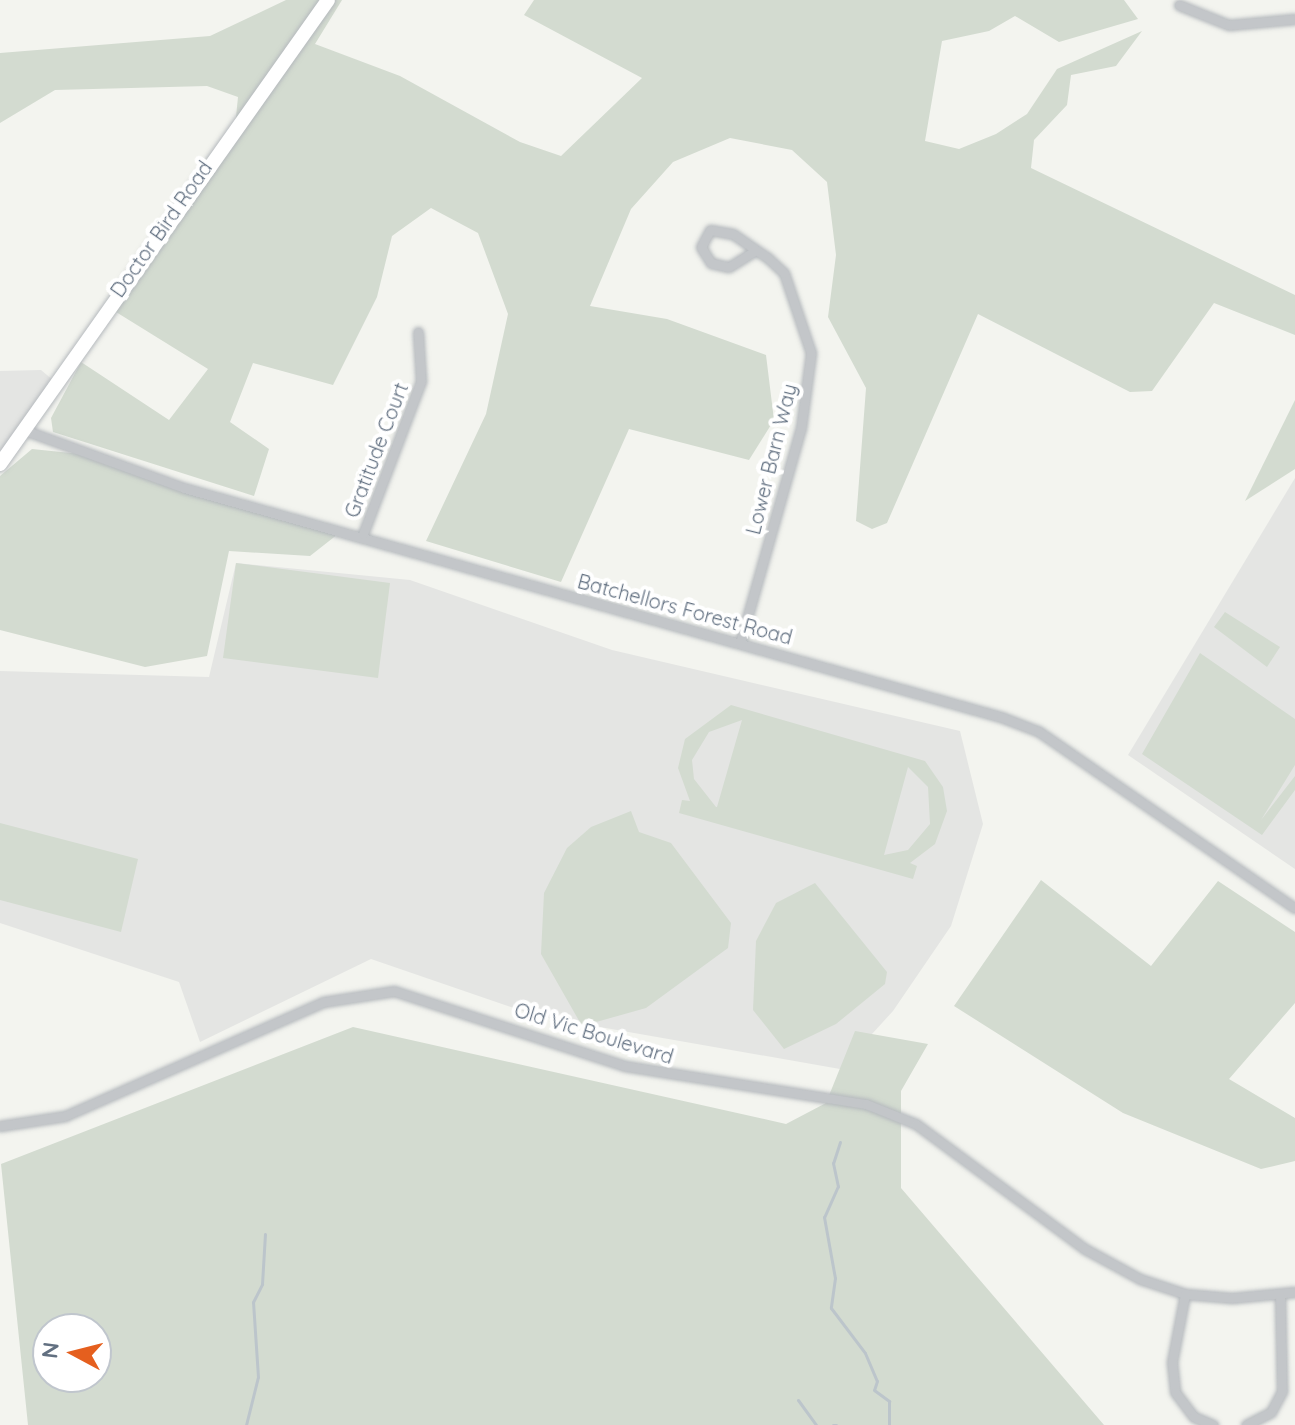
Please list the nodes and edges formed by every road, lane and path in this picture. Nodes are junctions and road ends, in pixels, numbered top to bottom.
1 (328, 0) edge
2 (1179, 5) dead end
3 (1295, 19) edge
4 (756, 250) junction
5 (418, 332) dead end
6 (24, 430) junction
7 (0, 464) edge
8 (363, 534) junction
9 (740, 643) junction
10 (1295, 908) edge
11 (0, 1126) edge
12 (1295, 1292) edge
13 (1185, 1294) junction
14 (1280, 1296) junction
15 (1213, 1425) edge
16 (1246, 1425) edge

1 - 6 main road, Doctor Bird Road
2 - 3 street
4 - 4 street, Lower Barn Way
4 - 9 street, Lower Barn Way
5 - 8 street, Gratitude Court
6 - 7 main road, Doctor Bird Road
6 - 8 street, Batchellors Forest Road
8 - 9 street, Batchellors Forest Road
9 - 10 street, Batchellors Forest Road
11 - 13 street, Old Vic Boulevard
12 - 14 street, Old Vic Boulevard
13 - 14 street, Old Vic Boulevard
13 - 15 street
14 - 16 street

